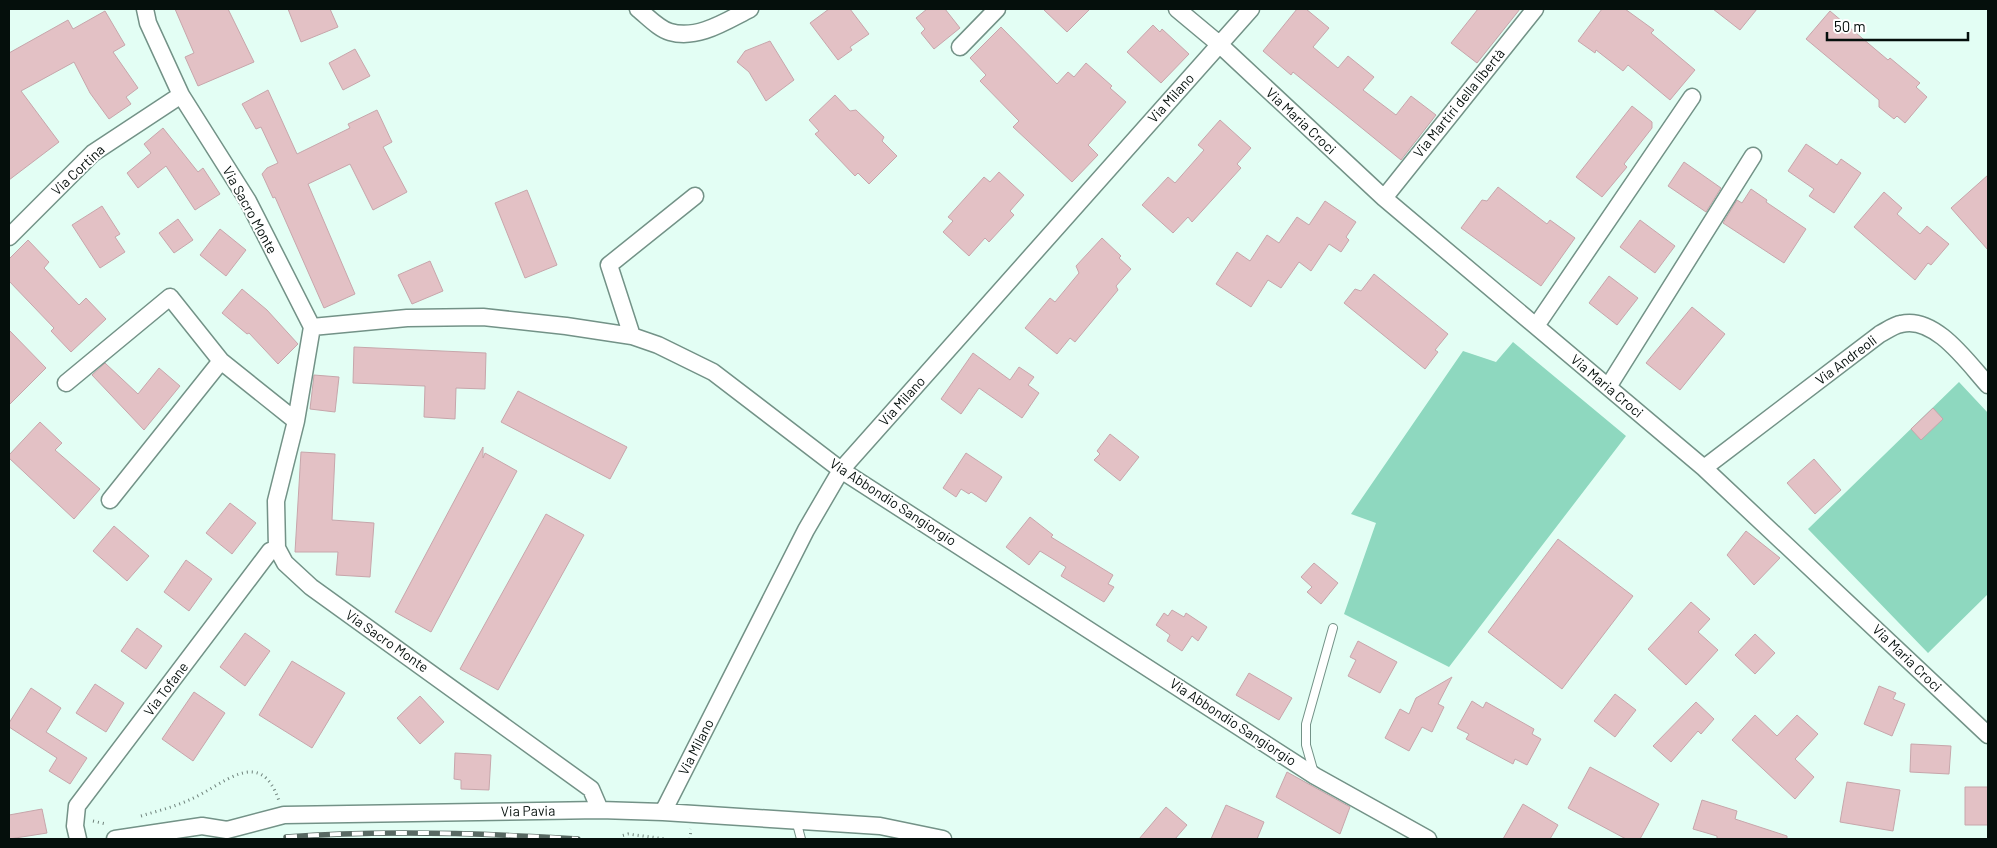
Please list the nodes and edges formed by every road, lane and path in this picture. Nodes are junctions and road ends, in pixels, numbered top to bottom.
1 (145, 9) edge
2 (638, 9) edge
3 (750, 9) edge
4 (997, 9) edge
5 (1177, 9) edge
6 (1251, 9) edge
7 (1535, 9) edge
8 (1219, 44) junction
9 (960, 47) dead end
10 (181, 95) junction
11 (1692, 98) dead end
12 (1753, 156) dead end
13 (694, 196) dead end
14 (1384, 198) junction
15 (9, 237) edge
16 (1536, 326) junction
17 (312, 327) junction
18 (632, 336) junction
19 (222, 361) junction
20 (66, 383) dead end
21 (1988, 385) edge
22 (1608, 387) junction
23 (296, 421) junction
24 (1704, 468) junction
25 (841, 470) junction
26 (110, 500) dead end
27 (277, 548) junction
28 (1333, 628) dead end
29 (1988, 735) edge
30 (1315, 776) junction
31 (600, 810) junction
32 (663, 812) junction
33 (284, 815) junction
34 (139, 816) dead end
35 (86, 818) dead end
36 (796, 820) junction
37 (115, 823) dead end
38 (227, 830) junction
39 (621, 838) edge
40 (78, 839) edge
41 (115, 839) edge
42 (212, 839) edge
43 (666, 839) edge
44 (800, 839) edge
45 (943, 839) edge
46 (1428, 839) edge

1 - 10 street, Via Sacro Monte
2 - 3 street
4 - 9 street
5 - 8 street, Via Maria Croci
6 - 8 street, Via Milano
7 - 14 street, Via Martiri della libertà
8 - 14 street, Via Maria Croci
8 - 25 street, Via Milano
10 - 15 street, Via Cortina
10 - 17 street, Via Sacro Monte
11 - 16 street
12 - 22 street
13 - 18 street
14 - 16 street, Via Maria Croci
16 - 22 street, Via Maria Croci
17 - 18 street, Via Abbondio Sangiorgio
17 - 23 street
18 - 25 street, Via Abbondio Sangiorgio
19 - 20 street
19 - 23 street
19 - 26 street
21 - 24 street, Via Andreoli
22 - 24 street, Via Maria Croci
23 - 27 street
24 - 29 street, Via Maria Croci
25 - 30 street, Via Abbondio Sangiorgio
25 - 32 street, Via Milano
27 - 31 street, Via Sacro Monte
27 - 40 street, Via Tofane
28 - 30 lane
30 - 46 street, Via Abbondio Sangiorgio
31 - 32 street, Via Pavia
31 - 33 street, Via Pavia
32 - 36 street, Via Pavia
33 - 34 path
33 - 38 street, Via Pavia
35 - 37 path
36 - 44 lane
36 - 45 street, Via Pavia
38 - 41 street, Via Pavia
38 - 42 street
39 - 43 path

